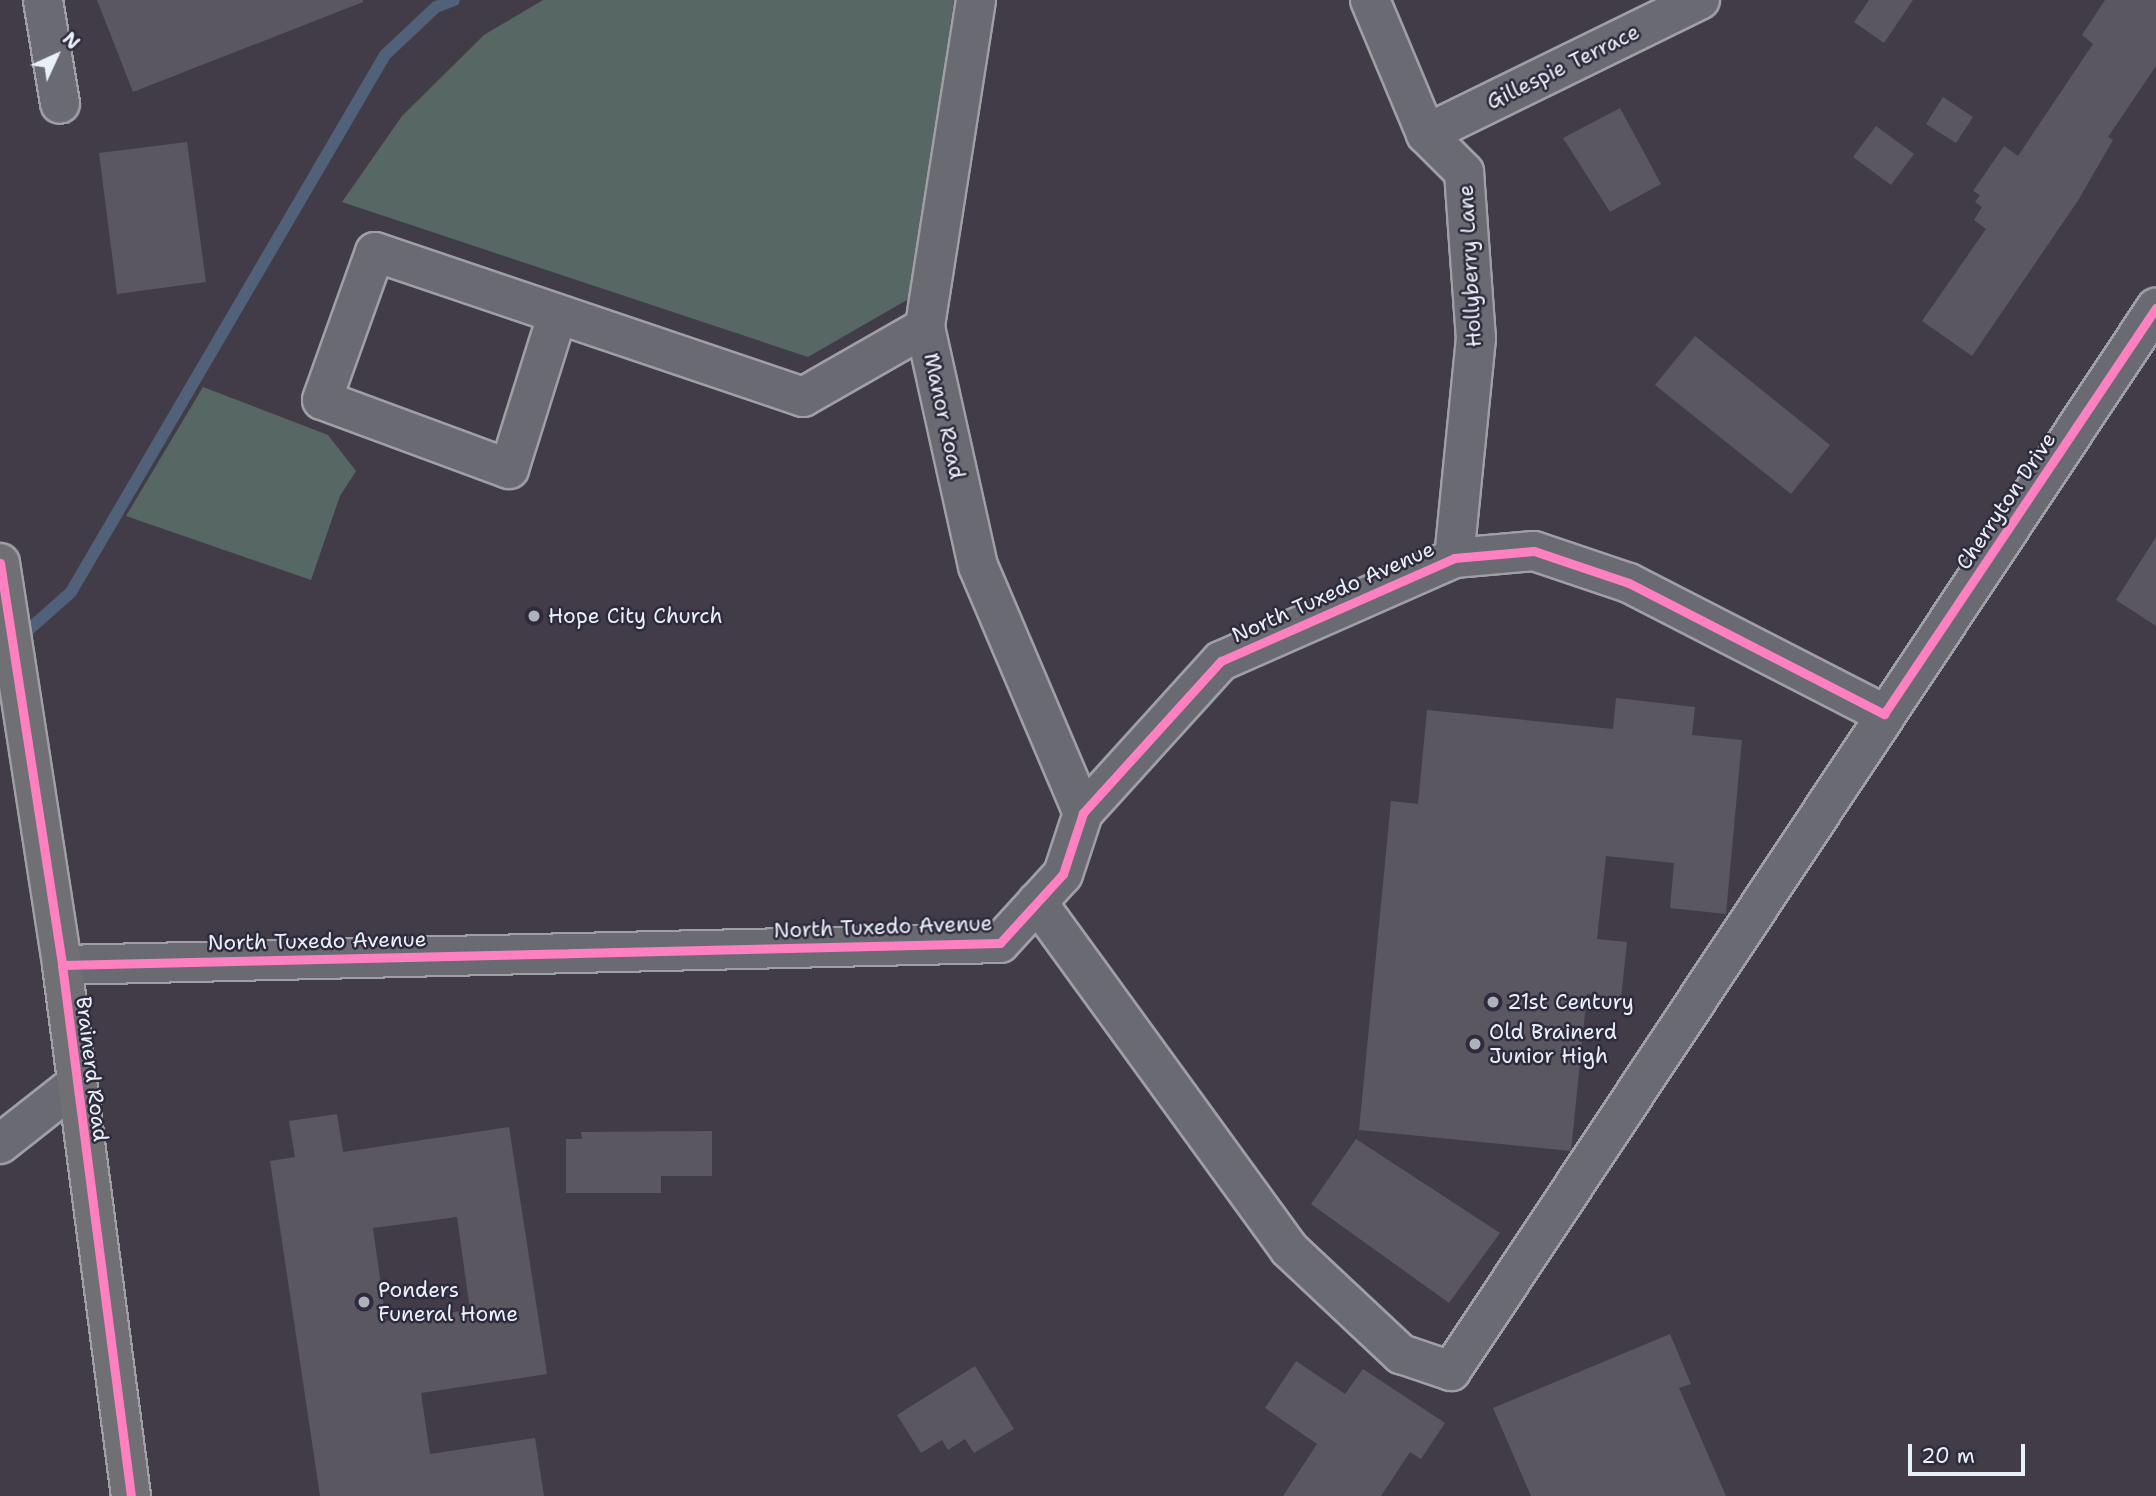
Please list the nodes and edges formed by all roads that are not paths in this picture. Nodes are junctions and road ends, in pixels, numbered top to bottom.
1 (43, 0) edge
2 (976, 0) edge
3 (1370, 0) edge
4 (1700, 0) edge
5 (60, 104) dead end
6 (1426, 134) junction
7 (2156, 308) edge
8 (557, 316) junction
9 (925, 327) junction
10 (1454, 558) junction
11 (0, 563) edge
12 (1884, 714) junction
13 (1083, 813) junction
14 (1037, 902) junction
15 (62, 965) junction
16 (76, 1084) junction
17 (0, 1144) edge
18 (131, 1496) edge

1 - 5 street
2 - 9 street, Manor Road
3 - 6 street, Hollyberry Lane
4 - 6 street, Gillespie Terrace
6 - 10 street, Hollyberry Lane
7 - 12 street, Cherryton Drive
8 - 8 street
8 - 9 street
9 - 13 street, Manor Road
10 - 12 street, North Tuxedo Avenue
10 - 13 street, North Tuxedo Avenue
11 - 15 main road, Brainerd Road
12 - 14 street, Cherryton Drive
13 - 14 street, North Tuxedo Avenue
14 - 15 street, North Tuxedo Avenue
15 - 16 main road, Brainerd Road
16 - 17 street
16 - 18 main road, Brainerd Road

